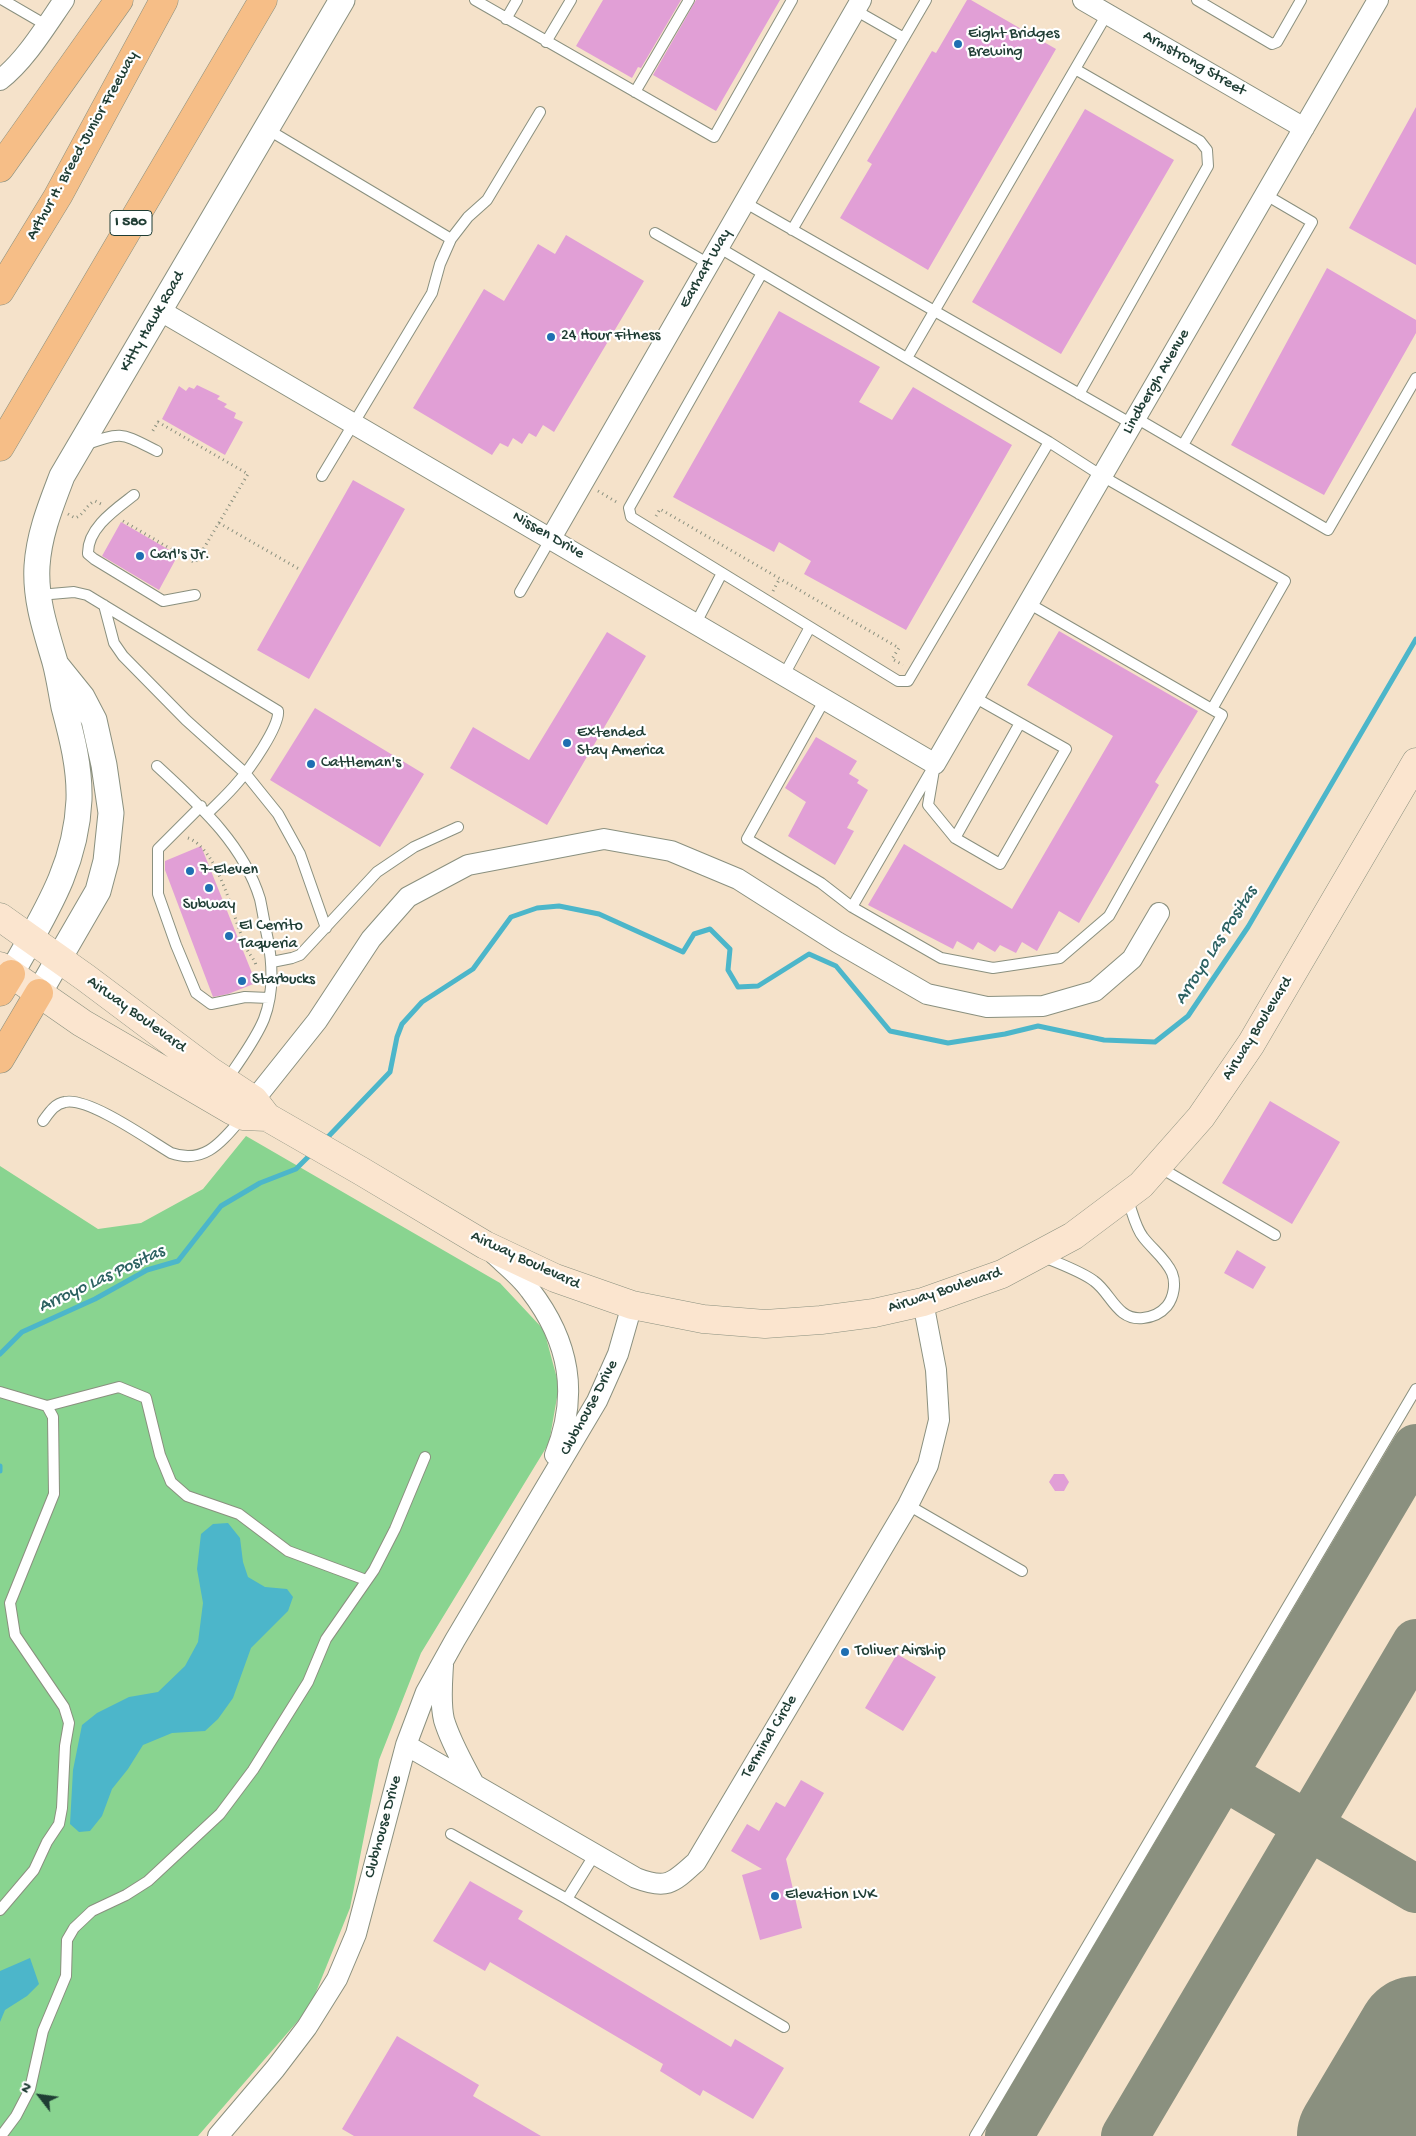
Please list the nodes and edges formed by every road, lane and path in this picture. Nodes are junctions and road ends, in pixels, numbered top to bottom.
1 (3, 0) edge
2 (64, 0) edge
3 (118, 0) edge
4 (164, 0) edge
5 (263, 0) edge
6 (342, 0) edge
7 (475, 0) edge
8 (516, 0) edge
9 (571, 0) edge
10 (689, 0) edge
11 (792, 0) edge
12 (926, 0) edge
13 (1083, 0) edge
14 (1198, 0) edge
15 (1302, 0) edge
16 (1378, 0) edge
17 (858, 5) edge
18 (1107, 14) junction
19 (506, 19) junction
20 (46, 25) junction
21 (904, 38) junction
22 (546, 42) junction
23 (1075, 68) junction
24 (0, 80) edge
25 (635, 92) junction
26 (540, 112) dead end
27 (1304, 128) junction
28 (266, 129) junction
29 (0, 168) edge
30 (1266, 195) junction
31 (744, 202) junction
32 (792, 230) junction
33 (655, 233) dead end
34 (451, 238) junction
35 (714, 256) junction
36 (762, 273) junction
37 (0, 291) edge
38 (159, 310) junction
39 (934, 311) junction
40 (907, 358) junction
41 (1416, 378) edge
42 (1079, 394) junction
43 (1134, 421) junction
44 (354, 423) junction
45 (143, 432) dead end
46 (1049, 442) junction
47 (1183, 445) junction
48 (0, 446) edge
49 (81, 446) junction
50 (156, 452) dead end
51 (322, 476) dead end
52 (1102, 476) junction
53 (595, 489) dead end
54 (134, 495) dead end
55 (109, 508) dead end
56 (629, 508) junction
57 (68, 514) dead end
58 (122, 516) dead end
59 (218, 524) junction
60 (551, 538) junction
61 (299, 569) dead end
62 (722, 573) junction
63 (520, 592) dead end
64 (39, 595) junction
65 (195, 595) dead end
66 (1028, 603) junction
67 (104, 605) junction
68 (696, 623) junction
69 (810, 627) junction
70 (56, 664) junction
71 (903, 665) dead end
72 (784, 675) junction
73 (974, 697) junction
74 (825, 699) junction
75 (1212, 708) junction
76 (1020, 723) junction
77 (1416, 762) edge
78 (935, 764) junction
79 (157, 766) dead end
80 (245, 774) junction
81 (204, 810) junction
82 (458, 826) dead end
83 (185, 837) dead end
84 (955, 838) junction
85 (852, 907) junction
86 (1159, 913) dead end
87 (0, 917) edge
88 (326, 928) junction
89 (30, 938) junction
90 (59, 959) junction
91 (272, 962) junction
92 (256, 969) dead end
93 (4, 977) edge
94 (39, 993) junction
95 (269, 998) junction
96 (0, 1059) edge
97 (226, 1081) junction
98 (255, 1111) junction
99 (42, 1121) dead end
100 (1158, 1166) junction
101 (1126, 1196) junction
102 (1275, 1234) dead end
103 (485, 1245) junction
104 (1038, 1254) junction
105 (923, 1302) junction
106 (632, 1305) junction
107 (1416, 1389) edge
108 (0, 1392) edge
109 (47, 1406) junction
110 (425, 1457) dead end
111 (908, 1505) junction
112 (535, 1506) junction
113 (1022, 1571) dead end
114 (366, 1580) junction
115 (443, 1662) junction
116 (406, 1745) junction
117 (474, 1784) junction
118 (451, 1834) dead end
119 (595, 1854) junction
120 (567, 1899) junction
121 (0, 1910) edge
122 (784, 2027) dead end
123 (1, 2136) edge
124 (218, 2136) edge
125 (975, 2136) edge

1 - 20 lane
2 - 20 street
3 - 29 highway
4 - 37 highway, Arthur H. Breed Junior Freeway
5 - 48 highway, I 580
6 - 28 street, Kitty Hawk Road
7 - 19 lane
8 - 19 lane
9 - 22 lane
10 - 25 lane
11 - 25 lane
12 - 21 lane
13 - 18 street, Armstrong Street
14 - 15 lane
16 - 27 street, Lindbergh Avenue
17 - 21 lane
17 - 31 street, Earhart Way
18 - 23 lane
18 - 27 street, Armstrong Street
19 - 22 lane
20 - 24 street
21 - 32 lane
22 - 25 lane
23 - 39 lane
23 - 42 lane
26 - 34 lane
27 - 30 street, Lindbergh Avenue
28 - 34 lane
28 - 38 street, Kitty Hawk Road
30 - 43 street, Lindbergh Avenue
30 - 47 lane
31 - 32 lane
31 - 35 street, Earhart Way
32 - 39 lane
33 - 35 lane
34 - 44 lane
35 - 36 lane
35 - 60 street, Earhart Way
36 - 40 lane
36 - 56 lane
38 - 44 street, Nissen Drive
38 - 49 street, Kitty Hawk Road
39 - 40 lane
39 - 42 lane
40 - 46 lane
41 - 47 lane
42 - 43 lane
43 - 47 lane
43 - 52 street, Lindbergh Avenue
44 - 51 lane
44 - 60 street, Nissen Drive
45 - 59 path
46 - 52 lane
46 - 69 lane
49 - 50 lane
49 - 64 street, Kitty Hawk Road
52 - 66 street, Lindbergh Avenue
52 - 75 lane
53 - 56 path
54 - 65 lane
55 - 57 path
56 - 62 lane
56 - 71 path
58 - 59 path
59 - 61 path
60 - 63 lane
60 - 68 street, Nissen Drive
62 - 68 lane
62 - 69 lane
64 - 67 lane
64 - 70 street, Kitty Hawk Road
66 - 73 street, Lindbergh Avenue
66 - 75 lane
67 - 80 lane
67 - 80 lane
68 - 72 street, Nissen Drive
69 - 72 lane
70 - 89 street, Kitty Hawk Road
70 - 90 street, Kitty Hawk Road
72 - 74 street, Nissen Drive
73 - 76 lane
73 - 78 street, Lindbergh Avenue
74 - 78 street, Nissen Drive
74 - 85 lane
75 - 85 lane
76 - 84 lane
76 - 84 lane
77 - 100 main road, Airway Boulevard
78 - 84 lane
78 - 85 lane
79 - 81 lane
80 - 81 lane
80 - 88 lane
81 - 91 lane
81 - 95 lane
82 - 88 lane
83 - 92 path
86 - 98 street
87 - 89 main road, Airway Boulevard
88 - 91 lane
89 - 90 main road, Airway Boulevard
89 - 93 street, Kitty Hawk Road
90 - 94 street, Kitty Hawk Road
90 - 97 main road, Airway Boulevard
91 - 95 lane
93 - 94 main road, Airway Boulevard
94 - 96 highway
94 - 98 main road, Airway Boulevard
95 - 97 lane
97 - 98 main road, Airway Boulevard
98 - 99 lane
98 - 103 main road, Airway Boulevard
100 - 101 main road, Airway Boulevard
100 - 102 lane
101 - 104 main road, Airway Boulevard
101 - 104 lane
103 - 106 main road, Airway Boulevard
103 - 112 street, Clubhouse Drive
104 - 105 main road, Airway Boulevard
105 - 106 main road, Airway Boulevard
105 - 111 street, Terminal Circle
106 - 112 street, Clubhouse Drive
107 - 125 lane
108 - 109 lane
109 - 114 lane
109 - 121 lane
110 - 114 lane
111 - 113 lane
111 - 119 street, Terminal Circle
112 - 115 street, Clubhouse Drive
114 - 123 lane
115 - 116 street, Clubhouse Drive
115 - 117 street
116 - 117 street, Terminal Circle
116 - 124 street, Clubhouse Drive
117 - 119 street, Terminal Circle
118 - 120 lane
119 - 120 lane
120 - 122 lane

